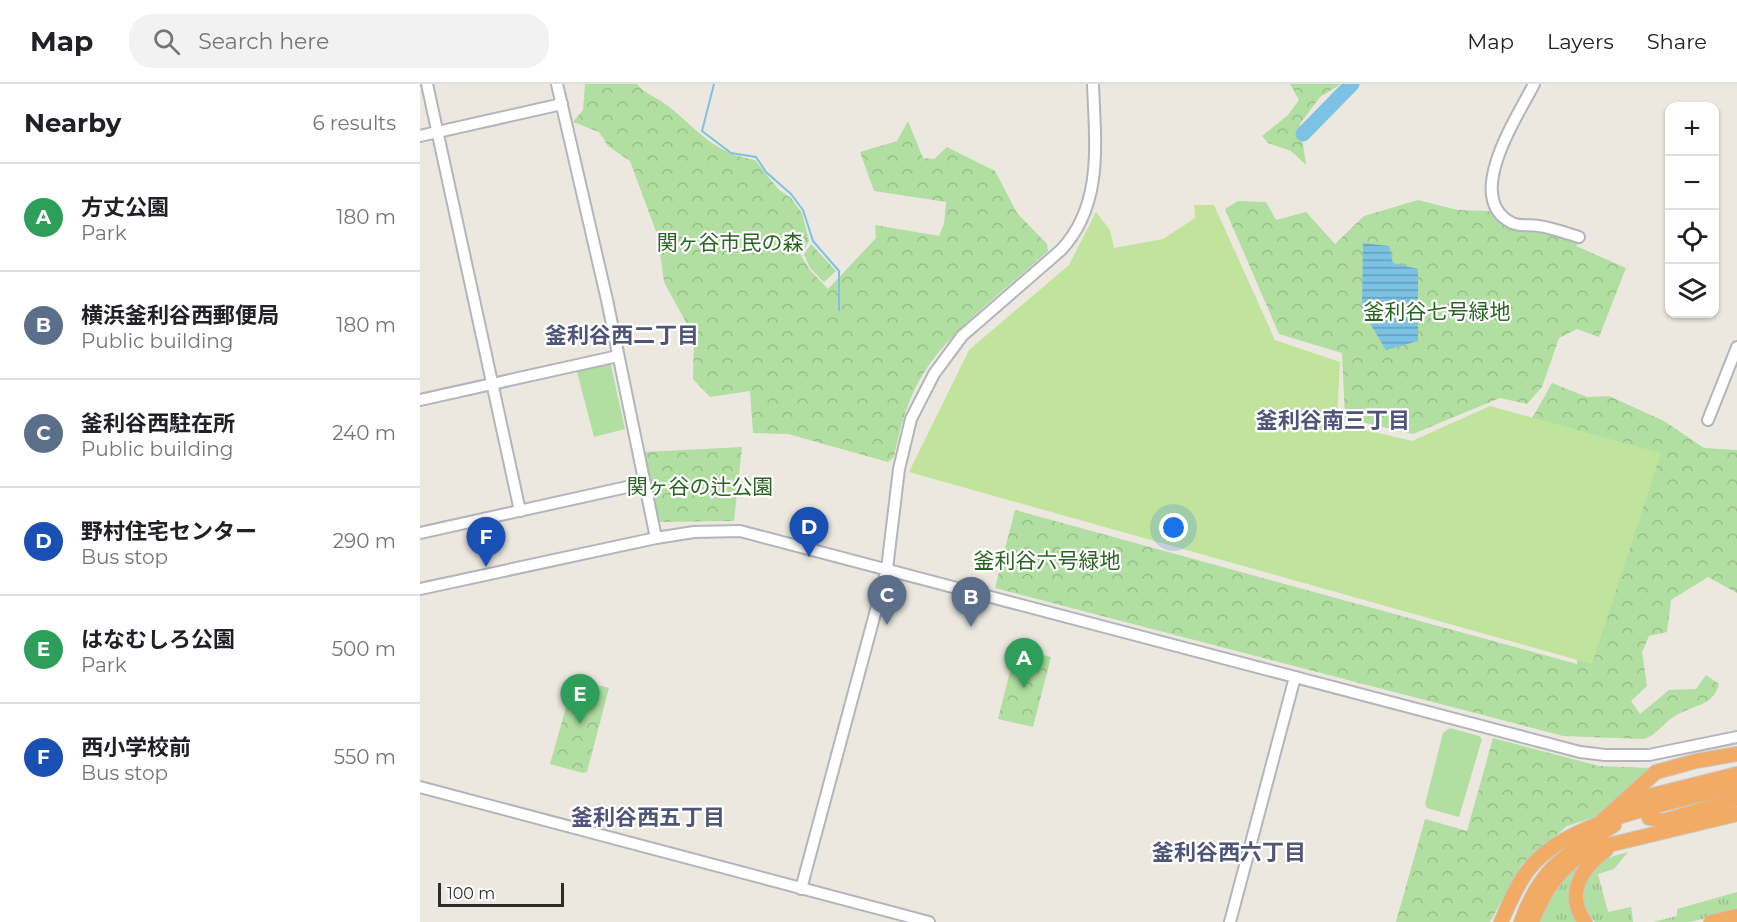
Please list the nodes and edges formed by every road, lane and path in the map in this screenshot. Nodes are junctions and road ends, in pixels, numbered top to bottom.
1 (427, 84) edge
2 (557, 84) edge
3 (1094, 84) edge
4 (1534, 84) edge
5 (562, 104) junction
6 (437, 132) junction
7 (420, 136) edge
8 (1579, 237) dead end
9 (1737, 347) edge
10 (618, 356) junction
11 (493, 382) junction
12 (420, 400) edge
13 (1708, 420) dead end
14 (645, 483) junction
15 (520, 511) junction
16 (420, 533) edge
17 (656, 537) junction
18 (887, 569) junction
19 (420, 589) edge
20 (1295, 676) junction
21 (1737, 737) edge
22 (1737, 756) edge
23 (1737, 765) edge
24 (1737, 774) edge
25 (1737, 778) edge
26 (1737, 785) edge
27 (420, 787) edge
28 (1737, 793) edge
29 (1646, 796) junction
30 (1737, 799) edge
31 (1623, 802) junction
32 (1737, 807) edge
33 (1737, 814) edge
34 (1629, 815) junction
35 (1649, 818) junction
36 (1737, 821) edge
37 (1599, 825) junction
38 (1634, 839) junction
39 (1612, 845) junction
40 (801, 889) junction
41 (1737, 916) edge
42 (929, 922) edge
43 (1230, 922) edge
44 (1502, 922) edge
45 (1521, 922) edge
46 (1532, 922) edge
47 (1586, 922) edge
48 (1711, 922) edge

1 - 6 street
2 - 5 street
3 - 18 street
4 - 8 street
5 - 6 street
5 - 10 street
6 - 7 street
6 - 11 street
9 - 13 street
10 - 11 street
10 - 14 street
11 - 12 street
11 - 15 street
14 - 15 street
14 - 17 street
15 - 16 street
17 - 18 street
17 - 19 street
18 - 20 street
18 - 40 street
20 - 21 street
20 - 43 street
22 - 31 highway
23 - 29 highway
24 - 29 highway
25 - 34 highway
26 - 34 highway
27 - 40 street
28 - 35 highway
29 - 31 highway
30 - 35 highway
31 - 37 highway
32 - 38 highway
33 - 38 highway
34 - 35 highway
34 - 37 highway
34 - 45 highway
36 - 38 highway
37 - 44 highway
38 - 39 highway
39 - 46 highway
39 - 47 highway
40 - 42 street
41 - 48 highway

